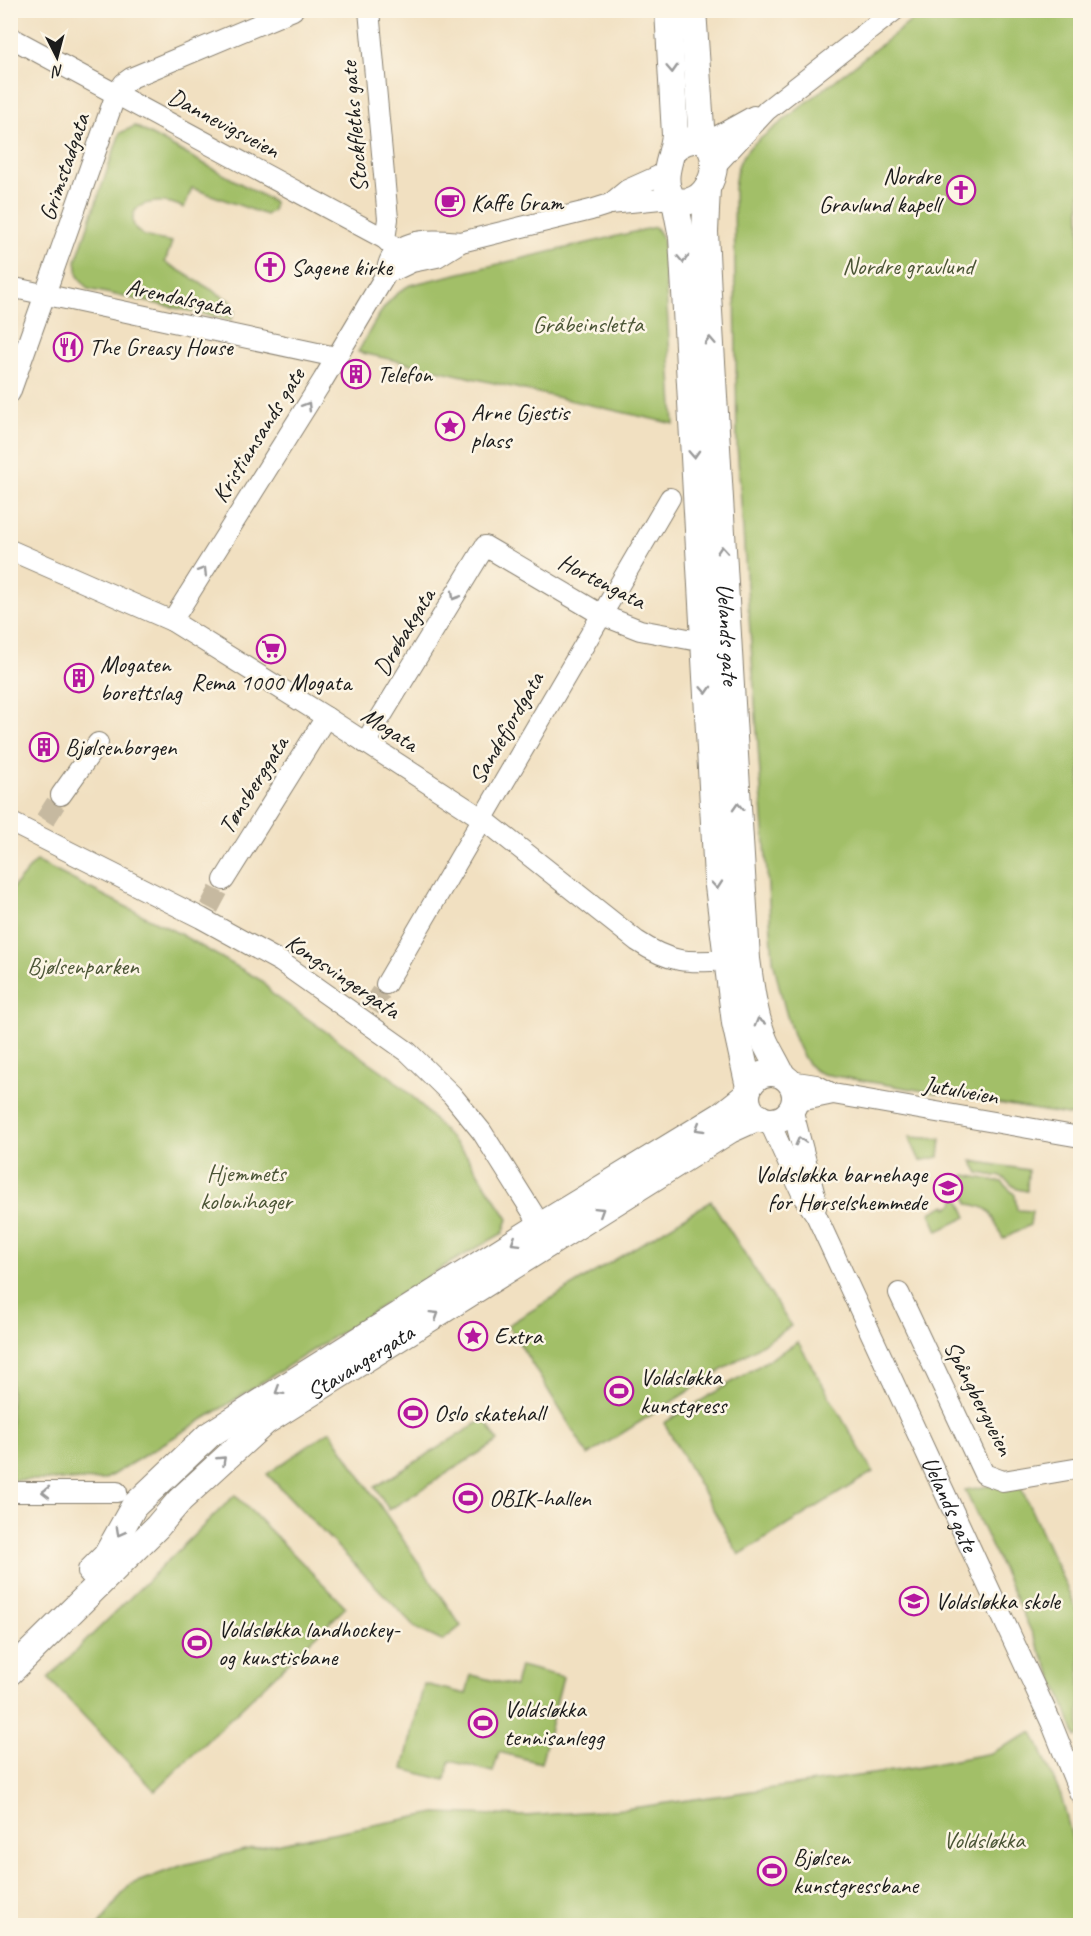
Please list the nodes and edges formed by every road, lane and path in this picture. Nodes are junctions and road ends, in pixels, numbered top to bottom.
1 (293, 10) edge
2 (369, 10) edge
3 (668, 10) edge
4 (693, 10) edge
5 (895, 10) edge
6 (10, 36) edge
7 (116, 94) junction
8 (767, 110) junction
9 (705, 141) junction
10 (669, 161) junction
11 (711, 177) junction
12 (673, 199) junction
13 (610, 204) junction
14 (395, 252) junction
15 (10, 287) edge
16 (46, 294) junction
17 (336, 357) junction
18 (10, 393) edge
19 (670, 498) dead end
20 (485, 546) joint
21 (10, 550) edge
22 (602, 615) junction
23 (172, 621) junction
24 (704, 642) junction
25 (326, 717) junction
26 (98, 743) dead end
27 (365, 743) junction
28 (61, 795) tunnel mouth
29 (483, 819) junction
30 (10, 822) edge
31 (224, 880) tunnel mouth
32 (726, 960) junction
33 (386, 984) tunnel mouth
34 (748, 1091) junction
35 (790, 1092) junction
36 (764, 1119) junction
37 (1080, 1137) edge
38 (816, 1215) junction
39 (546, 1233) junction
40 (899, 1293) dead end
41 (1080, 1468) edge
42 (10, 1492) edge
43 (134, 1496) junction
44 (157, 1527) junction
45 (10, 1650) edge
46 (10, 1672) edge
47 (1080, 1794) edge

1 - 7 street
2 - 14 street, Stockfleths gate
3 -> 10 main road, Uelands gate
4 - 9 main road, Uelands gate
5 - 8 street
6 - 7 street, Dannevigsveien
7 - 14 street, Dannevigsveien
7 - 16 street, Grimstadgata
8 - 9 street
8 - 11 street
9 - 10 main road
9 - 11 main road, Uelands gate
10 - 12 main road, Uelands gate
10 - 13 street
11 - 12 main road
35 -> 11 main road, Uelands gate
12 - 13 street
12 -> 24 main road, Uelands gate
13 - 14 street
14 - 17 street, Kristiansands gate
15 - 16 street, Arendalsgata
16 - 17 street, Arendalsgata
16 - 18 street, Grimstadgata
23 -> 17 street, Kristiansands gate
19 - 22 street, Sandefjordgata
20 - 22 street, Hortengata
20 -> 27 street, Drøbakgata
21 - 23 street, Mogata
22 - 24 street, Hortengata
22 - 29 street, Sandefjordgata
23 - 25 street, Mogata
24 -> 32 main road, Uelands gate
25 - 27 street, Mogata
25 - 31 street, Tønsberggata
26 - 28 street
27 - 29 street, Mogata
29 - 32 street, Mogata
29 - 33 street, Sandefjordgata
30 - 39 street, Kongsvingergata
32 - 34 main road, Uelands gate
34 - 35 main road
34 - 36 main road, Uelands gate
34 -> 39 main road, Stavangergata
35 - 36 main road
35 - 37 street, Jutulveien
38 -> 35 street, Uelands gate
36 - 38 street, Uelands gate
39 -> 36 main road, Stavangergata
38 - 47 street, Uelands gate
39 -> 43 main road, Stavangergata
44 -> 39 main road, Stavangergata
40 - 41 street, Spångbergveien
43 -> 42 street
43 - 44 street
43 -> 45 main road, Stavangergata
44 - 46 main road, Stavangergata

